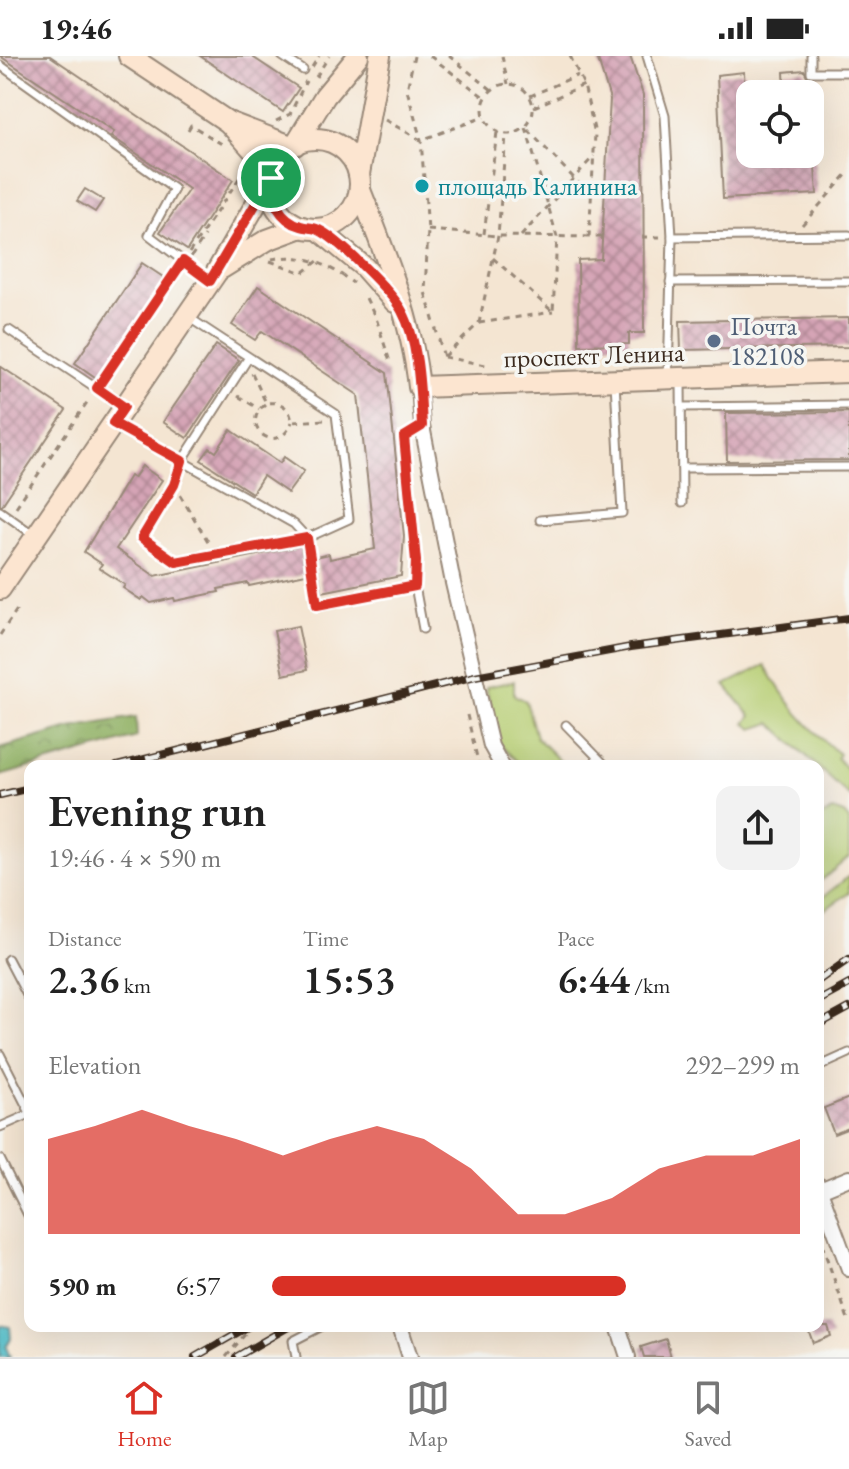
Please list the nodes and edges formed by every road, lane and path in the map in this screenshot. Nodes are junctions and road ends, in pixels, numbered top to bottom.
1 (129, 56) edge
2 (282, 56) edge
3 (319, 56) edge
4 (329, 56) edge
5 (358, 56) edge
6 (380, 56) edge
7 (414, 56) edge
8 (430, 56) edge
9 (449, 56) edge
10 (502, 56) edge
11 (570, 56) edge
12 (647, 56) edge
13 (811, 56) edge
14 (0, 65) edge
15 (303, 70) dead end
16 (849, 72) edge
17 (578, 75) junction
18 (316, 77) dead end
19 (508, 84) junction
20 (584, 85) junction
21 (492, 90) junction
22 (530, 96) junction
23 (485, 98) junction
24 (534, 107) junction
25 (484, 117) junction
26 (384, 119) dead end
27 (276, 121) dead end
28 (228, 122) junction
29 (526, 128) junction
30 (188, 130) dead end
31 (497, 132) junction
32 (506, 135) junction
33 (421, 140) junction
34 (293, 145) junction
35 (228, 148) dead end
36 (594, 156) junction
37 (242, 168) dead end
38 (849, 172) edge
39 (272, 174) junction
40 (574, 178) junction
41 (360, 182) junction
42 (591, 196) junction
43 (549, 205) junction
44 (310, 228) junction
45 (428, 230) junction
46 (484, 234) junction
47 (790, 235) junction
48 (849, 235) edge
49 (498, 236) junction
50 (521, 236) junction
51 (557, 237) junction
52 (589, 237) junction
53 (602, 237) dead end
54 (642, 237) dead end
55 (672, 237) junction
56 (493, 258) junction
57 (183, 261) junction
58 (318, 261) junction
59 (213, 277) junction
60 (849, 281) edge
61 (670, 282) junction
62 (358, 287) dead end
63 (364, 295) dead end
64 (403, 312) junction
65 (553, 312) junction
66 (186, 316) junction
67 (479, 323) junction
68 (9, 330) dead end
69 (249, 357) junction
70 (391, 365) dead end
71 (849, 372) edge
72 (675, 378) junction
73 (615, 380) junction
74 (419, 387) junction
75 (97, 388) junction
76 (228, 390) junction
77 (266, 403) junction
78 (849, 405) edge
79 (682, 407) junction
80 (259, 409) junction
81 (119, 415) junction
82 (336, 419) junction
83 (292, 422) junction
84 (422, 426) junction
85 (182, 461) junction
86 (849, 467) edge
87 (682, 468) junction
88 (174, 485) junction
89 (682, 503) dead end
90 (0, 511) edge
91 (9, 517) junction
92 (540, 520) dead end
93 (36, 536) junction
94 (307, 538) junction
95 (215, 554) junction
96 (415, 586) junction
97 (0, 589) edge
98 (18, 608) dead end
99 (423, 629) dead end
100 (0, 635) edge
101 (566, 725) dead end
102 (499, 760) edge
103 (600, 760) edge
104 (8, 959) dead end
105 (24, 990) edge
106 (849, 1053) edge
107 (0, 1054) edge
108 (824, 1064) edge
109 (24, 1101) edge
110 (24, 1116) edge
111 (0, 1127) edge
112 (0, 1159) edge
113 (849, 1178) edge
114 (824, 1186) edge
115 (824, 1201) edge
116 (24, 1207) edge
117 (824, 1250) edge
118 (849, 1269) edge
119 (849, 1322) edge
120 (247, 1332) edge
121 (310, 1332) edge
122 (402, 1332) edge
123 (620, 1332) edge
124 (226, 1357) edge
125 (296, 1357) edge
126 (410, 1357) edge
127 (628, 1357) edge

1 - 28 main road
2 - 15 lane
3 - 27 path
4 - 18 path
5 - 34 main road
6 - 41 main road
7 - 33 path
8 - 23 path
9 - 21 path
10 - 19 path
11 - 17 path
12 - 55 lane
13 - 16 lane
14 - 57 lane
17 - 20 path
17 - 22 path
19 - 21 path
19 - 22 path
20 - 24 path
20 - 36 path
21 - 23 path
22 - 24 path
23 - 25 path
24 - 29 path
25 - 31 path
25 - 33 path
26 - 33 path
28 - 34 main road
28 - 39 main road
29 - 32 path
29 - 40 path
29 - 43 path
30 - 35 path
31 - 32 path
31 - 46 path
32 - 49 path
33 - 45 path
34 - 39 main road
34 - 41 main road
36 - 40 path
36 - 42 path
37 - 57 path
38 - 47 path
39 - 44 main road
39 - 59 main road
40 - 42 path
40 - 43 path
41 - 44 main road
41 - 64 main road
42 - 52 path
43 - 50 path
43 - 51 path
44 - 59 main road
44 - 64 main road
45 - 46 path
45 - 67 path
46 - 49 path
47 - 48 lane
47 - 55 lane
49 - 50 path
49 - 56 path
50 - 51 path
51 - 52 path
51 - 65 path
52 - 53 path
54 - 55 path
55 - 61 lane
56 - 65 path
56 - 67 path
57 - 59 lane
57 - 75 path
58 - 58 path
58 - 62 path
59 - 66 main road
60 - 61 lane
61 - 72 lane
63 - 70 path
64 - 74 main road
65 - 67 path
66 - 69 lane
66 - 81 main road
68 - 75 lane
69 - 76 lane
69 - 77 path
69 - 82 lane
71 - 72 main road, проспект Ленина
72 - 73 main road, проспект Ленина
72 - 79 lane
73 - 74 main road, проспект Ленина
73 - 92 lane
74 - 84 street
75 - 81 lane
75 - 91 path
76 - 80 path
76 - 85 lane
77 - 80 path
77 - 83 path
78 - 79 lane
79 - 87 lane
80 - 83 path
81 - 85 lane
81 - 93 main road
82 - 83 path
82 - 94 lane
84 - 96 lane
84 - 102 street
85 - 88 lane
85 - 94 lane
86 - 87 lane
87 - 89 lane
88 - 95 path
88 - 95 lane
90 - 91 lane
91 - 93 lane
93 - 97 main road
94 - 95 lane
94 - 96 lane
96 - 99 lane
98 - 100 path
101 - 103 lane
104 - 105 lane
106 - 108 lane
107 - 109 lane
110 - 111 lane
112 - 116 lane
113 - 114 street
115 - 118 street
117 - 119 path
120 - 124 path
121 - 125 lane
122 - 126 street
123 - 127 street

